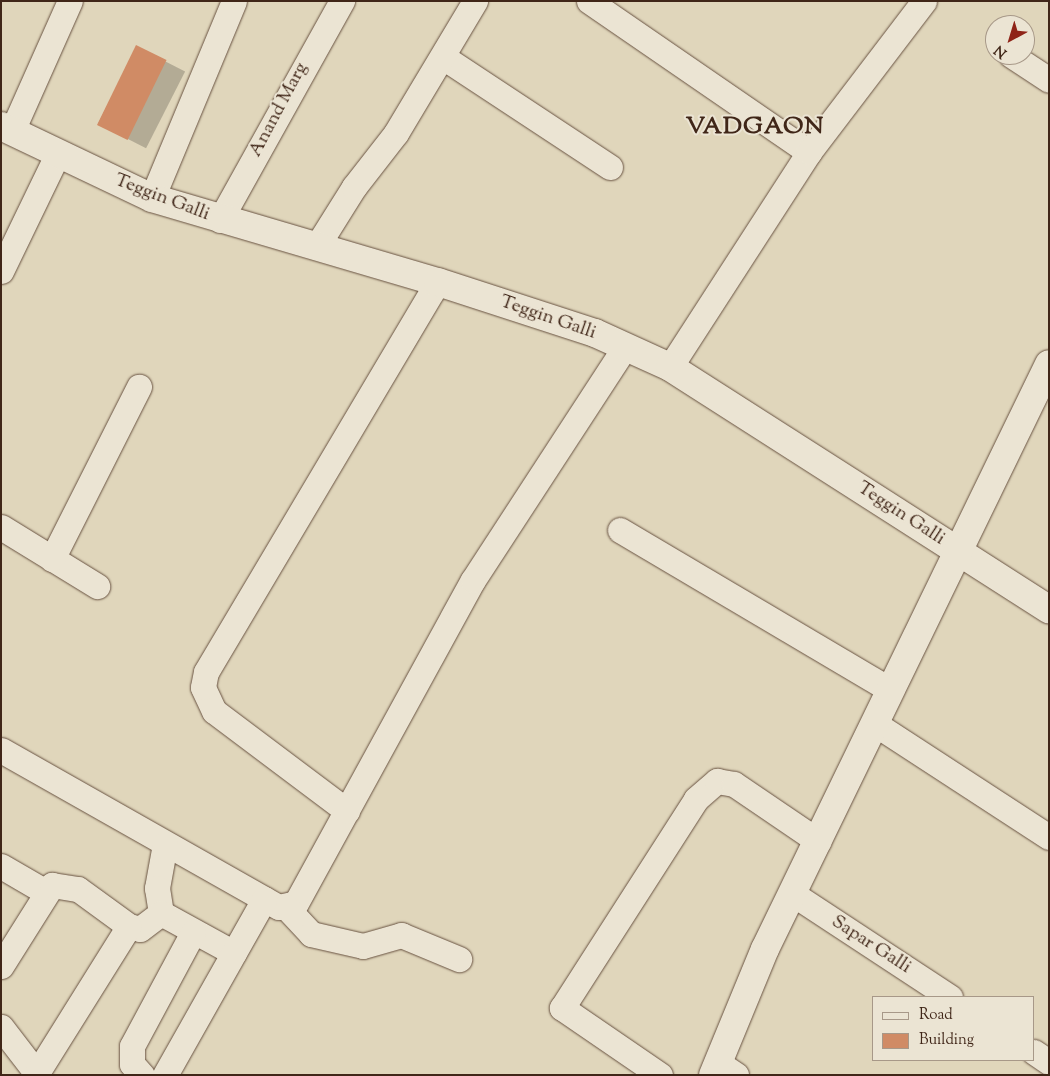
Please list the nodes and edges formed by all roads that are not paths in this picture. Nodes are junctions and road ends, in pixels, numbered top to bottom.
1 (70, 1) edge
2 (234, 1) edge
3 (342, 1) edge
4 (475, 1) edge
5 (589, 1) edge
6 (924, 1) edge
7 (443, 57) junction
8 (1026, 65) edge
9 (1049, 80) edge
10 (6, 128) edge
11 (810, 152) junction
12 (58, 153) junction
13 (610, 167) dead end
14 (152, 198) junction
15 (220, 220) junction
16 (317, 246) junction
17 (1, 271) edge
18 (438, 282) junction
19 (625, 347) junction
20 (1049, 364) edge
21 (670, 367) junction
22 (139, 387) dead end
23 (1, 527) edge
24 (620, 530) dead end
25 (956, 550) junction
26 (52, 559) junction
27 (97, 586) dead end
28 (1049, 609) edge
29 (889, 689) junction
30 (877, 726) junction
31 (1, 750) edge
32 (347, 811) junction
33 (1049, 837) edge
34 (818, 842) junction
35 (165, 844) junction
36 (1, 866) edge
37 (44, 891) junction
38 (793, 894) junction
39 (275, 903) junction
40 (161, 913) junction
41 (129, 926) junction
42 (193, 932) junction
43 (234, 953) junction
44 (459, 959) dead end
45 (1, 966) edge
46 (948, 996) edge
47 (1, 1027) edge
48 (1035, 1053) edge
49 (1049, 1062) edge
50 (722, 1070) edge
51 (38, 1074) edge
52 (142, 1075) edge
53 (165, 1075) edge
54 (660, 1075) edge

1 - 10 street
2 - 14 street
3 - 15 street, Anand Marg
4 - 7 street
5 - 11 street
6 - 11 street
7 - 13 street
7 - 16 street
8 - 9 street
10 - 12 street, Teggin Galli
11 - 21 street
12 - 14 street, Teggin Galli
12 - 17 street
14 - 15 street, Teggin Galli
15 - 16 street, Teggin Galli
16 - 18 street, Teggin Galli
18 - 19 street, Teggin Galli
18 - 32 street
19 - 21 street, Teggin Galli
19 - 32 street
20 - 25 street
21 - 25 street, Teggin Galli
22 - 26 street
23 - 26 street
24 - 29 street
25 - 28 street, Teggin Galli
25 - 29 street
26 - 27 street
29 - 30 street
30 - 33 street
30 - 34 street
31 - 35 street
32 - 39 street
34 - 38 street
34 - 54 street
35 - 39 street
35 - 40 street
36 - 37 street
37 - 41 street
37 - 45 street
38 - 46 street, Sapar Galli
38 - 50 street
39 - 43 street
39 - 44 street
40 - 41 street
40 - 42 street
41 - 51 street
42 - 43 street
42 - 52 street
43 - 53 street
47 - 51 street
48 - 49 street

